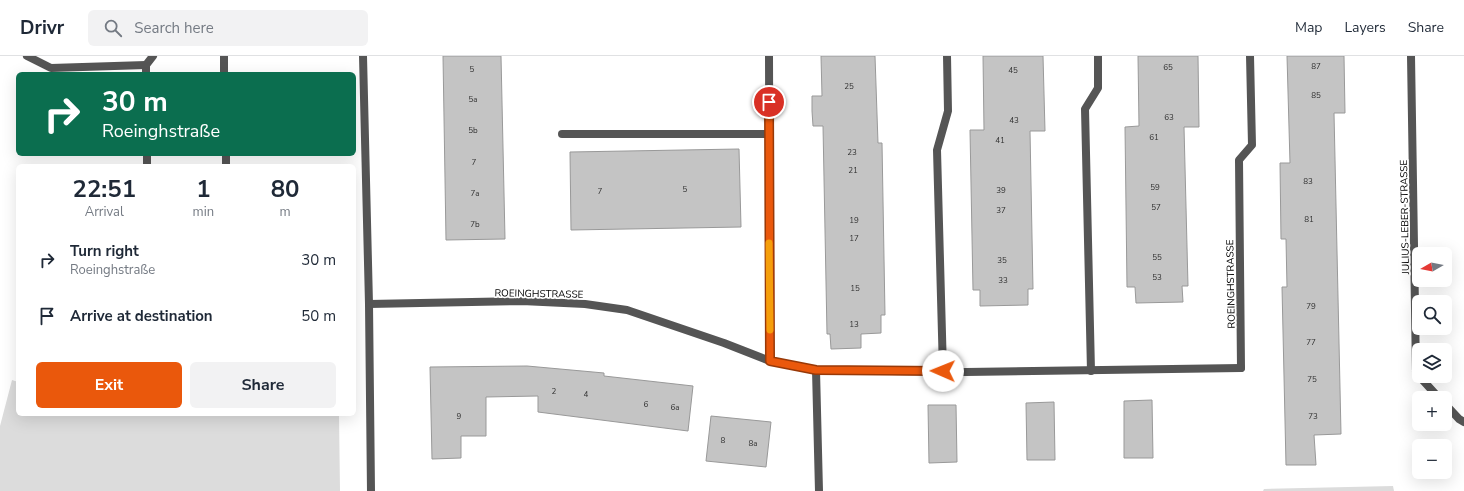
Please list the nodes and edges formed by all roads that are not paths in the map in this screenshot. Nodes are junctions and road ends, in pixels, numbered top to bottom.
1 (27, 56) edge
2 (153, 56) edge
3 (224, 56) edge
4 (363, 56) edge
5 (769, 56) edge
6 (947, 56) edge
7 (1098, 56) edge
8 (1250, 56) edge
9 (1412, 56) edge
10 (146, 65) junction
11 (146, 72) edge
12 (224, 72) edge
13 (562, 134) dead end
14 (769, 134) junction
15 (369, 304) junction
16 (1416, 343) edge
17 (770, 361) junction
18 (816, 370) junction
19 (943, 371) junction
20 (1091, 371) junction
21 (1425, 383) edge
22 (1433, 391) edge
23 (1452, 412) edge
24 (1464, 422) edge
25 (371, 491) edge
26 (819, 491) edge

1 - 10 street
2 - 10 street
3 - 12 street
4 - 15 street
5 - 14 street
6 - 19 street
7 - 20 street
8 - 20 street, ROEINGHSTRASSE
9 - 16 street, JULIUS-LEBER-STRASSE
10 - 11 street
13 - 14 street
14 - 17 street
15 - 17 street, ROEINGHSTRASSE
15 - 25 street
17 - 18 street, ROEINGHSTRASSE
18 - 19 street, ROEINGHSTRASSE
18 - 26 street
19 - 20 street, ROEINGHSTRASSE
21 - 22 street, JULIUS-LEBER-STRASSE
23 - 24 street

